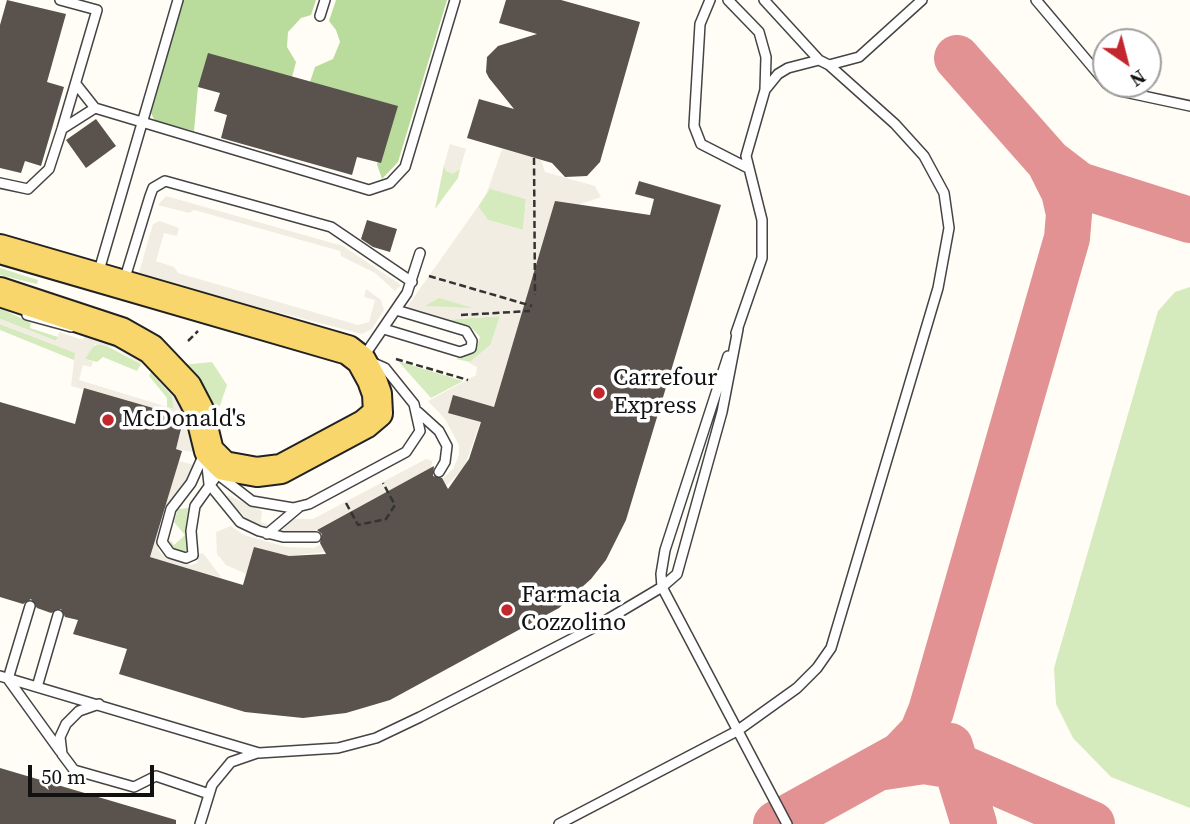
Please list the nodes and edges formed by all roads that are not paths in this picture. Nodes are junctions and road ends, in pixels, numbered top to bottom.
1 (60, 0) edge
2 (178, 0) edge
3 (325, 0) edge
4 (455, 0) edge
5 (710, 0) edge
6 (728, 0) edge
7 (764, 0) edge
8 (922, 0) edge
9 (1036, 0) edge
10 (320, 16) dead end
11 (819, 60) junction
12 (829, 65) junction
13 (1092, 65) edge
14 (76, 84) junction
15 (765, 90) junction
16 (1153, 98) edge
17 (1190, 106) edge
18 (95, 108) junction
19 (142, 122) junction
20 (62, 129) junction
21 (746, 167) junction
22 (0, 183) edge
23 (0, 249) edge
24 (420, 253) dead end
25 (110, 281) junction
26 (412, 282) junction
27 (8, 302) edge
28 (396, 310) junction
29 (384, 329) junction
30 (738, 329) junction
31 (361, 360) junction
32 (418, 412) junction
33 (212, 464) junction
34 (439, 472) dead end
35 (299, 507) junction
36 (267, 534) junction
37 (316, 537) dead end
38 (662, 587) junction
39 (30, 606) dead end
40 (58, 615) dead end
41 (4, 678) edge
42 (37, 687) junction
43 (99, 704) junction
44 (737, 731) junction
45 (259, 753) junction
46 (62, 754) junction
47 (209, 794) junction
48 (200, 824) edge
49 (559, 824) edge
50 (787, 824) edge

1 - 14 lane
2 - 19 lane
3 - 10 lane
4 - 19 lane
5 - 21 lane
6 - 15 lane
7 - 11 lane
8 - 12 lane
9 - 13 lane
11 - 12 lane
11 - 15 lane
12 - 44 lane
14 - 18 lane
14 - 20 lane
15 - 21 lane
16 - 17 lane
18 - 19 lane
18 - 20 lane
19 - 25 lane
20 - 22 lane
21 - 30 lane
23 - 25 main road
24 - 26 lane
25 - 26 lane
25 - 31 main road
26 - 28 lane
27 - 33 main road
28 - 29 lane
28 - 29 lane
29 - 31 lane
30 - 38 lane
30 - 38 lane
31 - 32 lane
31 - 33 main road
32 - 34 lane
32 - 35 lane
33 - 33 lane
33 - 35 lane
33 - 36 lane
35 - 36 lane
36 - 37 lane
38 - 44 lane
38 - 45 lane
39 - 41 lane
40 - 42 lane
41 - 42 lane
41 - 46 lane
42 - 43 lane
43 - 45 lane
43 - 46 lane
44 - 49 lane
44 - 50 lane
45 - 47 lane
46 - 47 lane
47 - 48 lane

